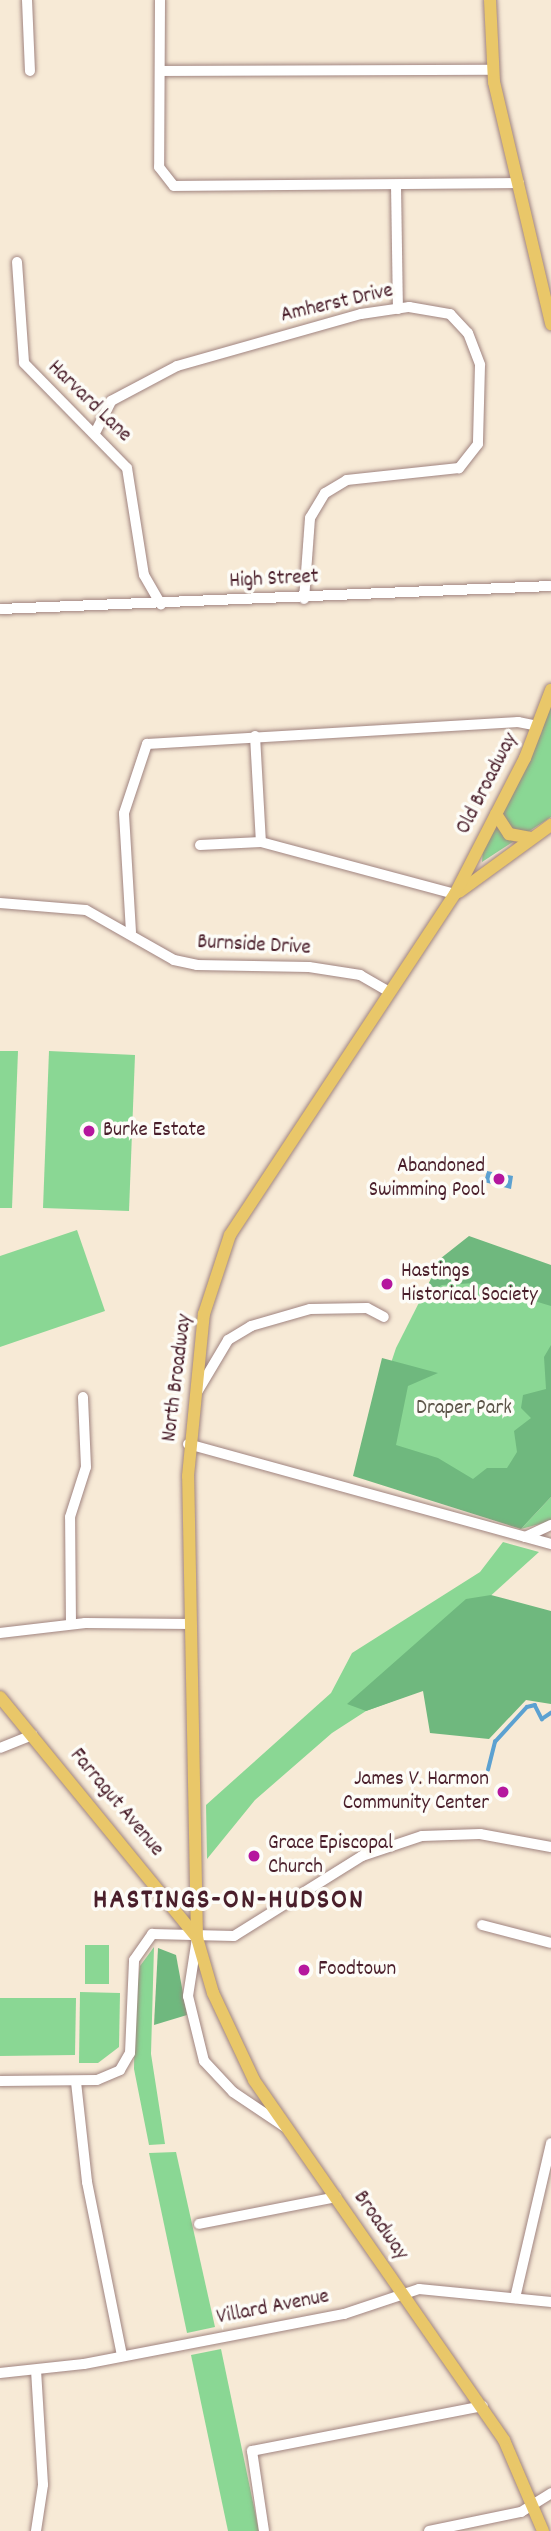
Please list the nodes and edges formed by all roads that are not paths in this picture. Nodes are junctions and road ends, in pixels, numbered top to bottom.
1 (27, 0) edge
2 (160, 0) edge
3 (490, 0) edge
4 (492, 69) junction
5 (30, 71) dead end
6 (160, 71) junction
7 (519, 183) junction
8 (396, 185) junction
9 (17, 262) dead end
10 (398, 309) junction
11 (551, 324) edge
12 (96, 432) junction
13 (551, 586) edge
14 (304, 599) junction
15 (161, 605) junction
16 (0, 609) edge
17 (551, 690) edge
18 (538, 726) junction
19 (255, 736) junction
20 (496, 814) junction
21 (551, 825) edge
22 (531, 838) junction
23 (261, 842) junction
24 (200, 845) dead end
25 (456, 894) junction
26 (0, 904) edge
27 (131, 932) junction
28 (390, 992) junction
29 (384, 1317) dead end
30 (83, 1397) dead end
31 (192, 1399) junction
32 (188, 1444) junction
33 (551, 1525) edge
34 (525, 1537) junction
35 (551, 1544) edge
36 (71, 1624) junction
37 (191, 1624) junction
38 (0, 1633) edge
39 (2, 1701) edge
40 (33, 1735) junction
41 (0, 1748) edge
42 (551, 1847) edge
43 (482, 1924) dead end
44 (197, 1938) junction
45 (551, 1943) edge
46 (0, 2081) edge
47 (76, 2082) junction
48 (288, 2129) junction
49 (551, 2143) edge
50 (336, 2197) junction
51 (199, 2224) dead end
52 (404, 2295) junction
53 (515, 2298) junction
54 (551, 2302) edge
55 (122, 2356) junction
56 (36, 2370) junction
57 (0, 2373) edge
58 (483, 2406) junction
59 (551, 2493) edge
60 (536, 2505) junction
61 (36, 2531) edge
62 (264, 2531) edge
63 (429, 2531) edge
64 (543, 2531) edge

1 - 5 street
2 - 6 street
3 - 4 main road
4 - 6 street
4 - 7 main road
6 - 8 street
7 - 8 street
7 - 11 main road
8 - 10 street
9 - 12 street, Harvard Lane
10 - 12 street, Amherst Drive
10 - 14 street, Amherst Drive
12 - 15 street, Harvard Lane
13 - 14 street, High Street
14 - 15 street, High Street
15 - 16 street, High Street
17 - 18 main road, Old Broadway
18 - 19 street
18 - 20 main road, Old Broadway
19 - 23 street
19 - 27 street
20 - 22 main road
20 - 25 main road, Old Broadway
21 - 22 main road
22 - 25 main road
23 - 24 street
23 - 25 street
25 - 28 main road, North Broadway
26 - 27 street, Burnside Drive
27 - 28 street, Burnside Drive
28 - 31 main road, North Broadway
29 - 31 street
30 - 36 street
31 - 32 main road, North Broadway
32 - 34 street
32 - 37 main road, North Broadway
33 - 34 street
34 - 35 street
36 - 37 street
36 - 38 street
37 - 44 main road, North Broadway
39 - 40 main road, Farragut Avenue
40 - 41 street
40 - 44 main road, Farragut Avenue
42 - 44 street
43 - 45 street
44 - 47 street
44 - 48 main road, Broadway
44 - 48 street
46 - 47 street
47 - 55 street
48 - 50 main road, Broadway
49 - 53 street
50 - 51 street
50 - 52 main road, Broadway
52 - 53 street, Villard Avenue
52 - 55 street, Villard Avenue
52 - 58 main road, Broadway
53 - 54 street, Villard Avenue
55 - 56 street, Villard Avenue
56 - 57 street, Villard Avenue
56 - 61 street
58 - 60 main road, Broadway
58 - 62 street
59 - 60 street
60 - 63 street
60 - 64 main road, Broadway

